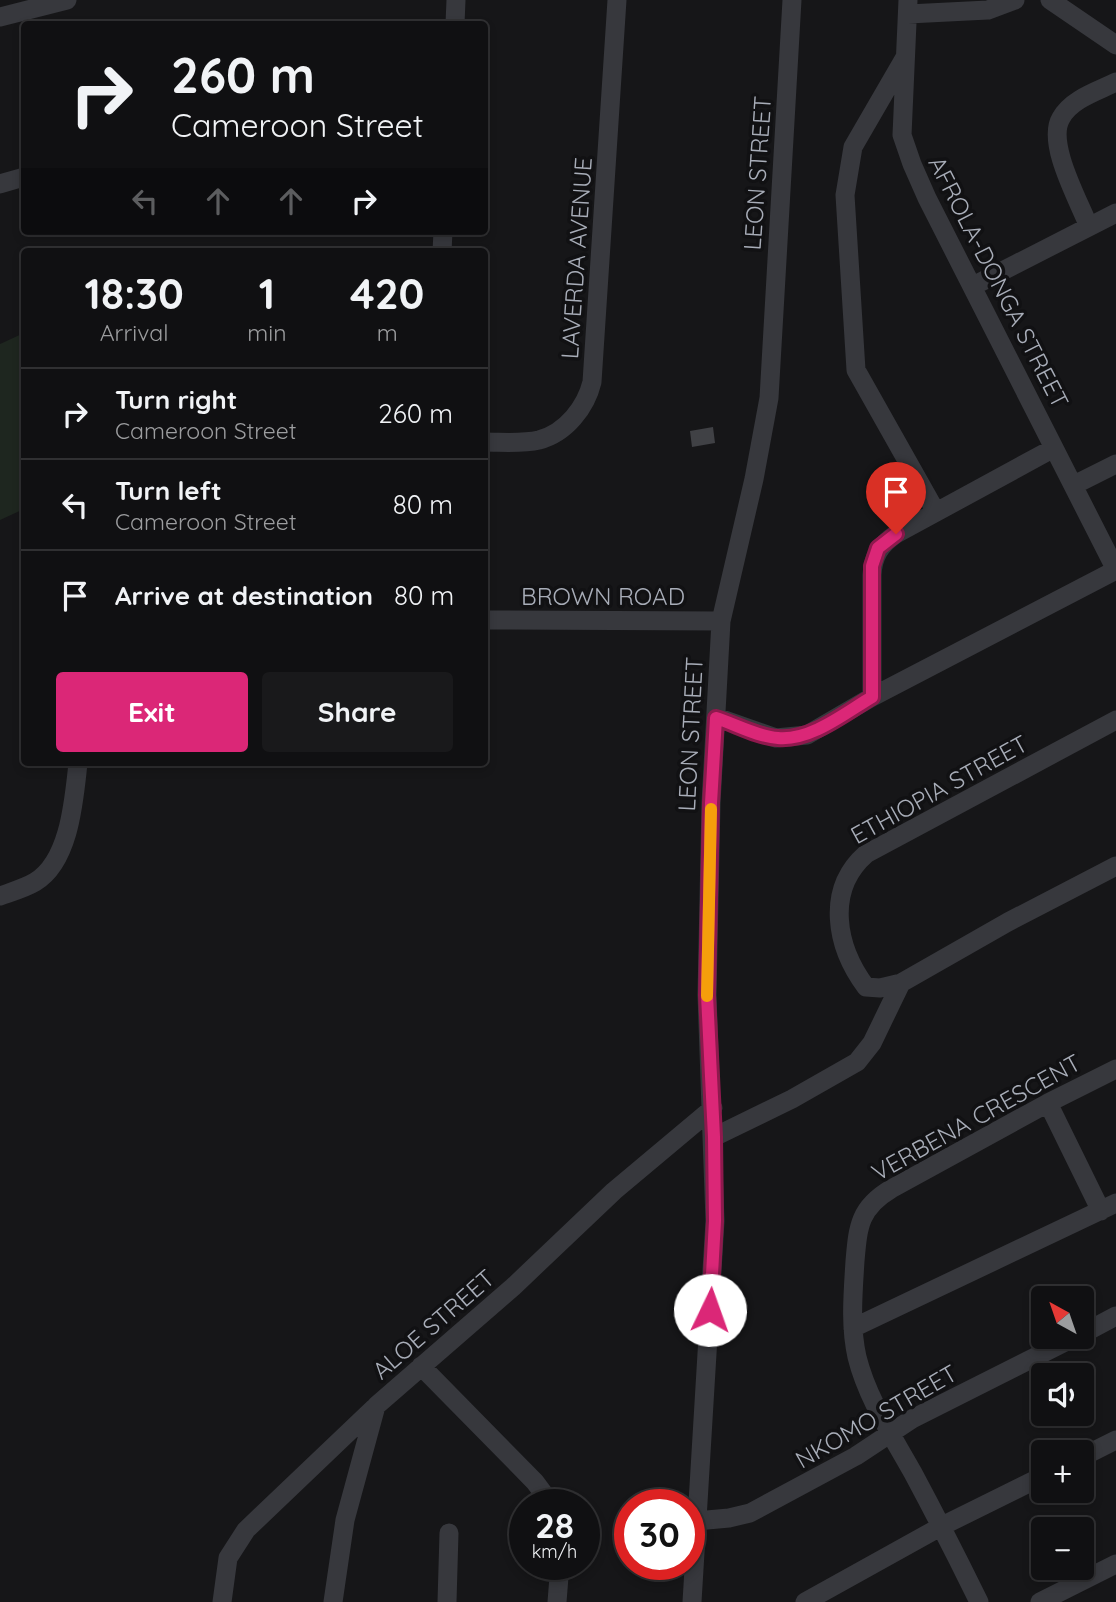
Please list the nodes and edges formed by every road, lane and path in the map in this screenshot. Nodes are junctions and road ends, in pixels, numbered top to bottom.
1 (66, 0) edge
2 (456, 0) edge
3 (617, 0) edge
4 (792, 0) edge
5 (1014, 0) edge
6 (1050, 0) edge
7 (908, 7) edge
8 (0, 18) edge
9 (455, 21) edge
10 (1116, 45) edge
11 (906, 55) junction
12 (1116, 82) edge
13 (21, 178) edge
14 (0, 184) edge
15 (1116, 213) edge
16 (1089, 227) junction
17 (973, 286) junction
18 (488, 442) edge
19 (1054, 448) junction
20 (1116, 464) edge
21 (1074, 485) junction
22 (936, 512) junction
23 (1116, 570) edge
24 (488, 620) edge
25 (720, 621) junction
26 (872, 697) junction
27 (716, 718) junction
28 (1116, 720) edge
29 (78, 766) edge
30 (1116, 866) edge
31 (0, 896) edge
32 (901, 983) junction
33 (1116, 1069) edge
34 (1048, 1103) junction
35 (713, 1108) junction
36 (714, 1137) junction
37 (1108, 1207) edge
38 (1116, 1317) edge
39 (853, 1328) junction
40 (1094, 1328) edge
41 (1051, 1349) edge
42 (421, 1366) junction
43 (376, 1406) junction
44 (891, 1434) junction
45 (1116, 1440) edge
46 (1094, 1451) edge
47 (1031, 1482) edge
48 (540, 1489) edge
49 (698, 1489) edge
50 (705, 1520) edge
51 (942, 1526) junction
52 (449, 1533) dead end
53 (1116, 1564) edge
54 (559, 1580) edge
55 (693, 1580) edge
56 (222, 1602) edge
57 (333, 1602) edge
58 (447, 1602) edge
59 (557, 1602) edge
60 (692, 1602) edge
61 (805, 1602) edge
62 (979, 1602) edge
63 (1040, 1602) edge

1 - 8 street
2 - 9 street
3 - 18 street, LAVERDA AVENUE
4 - 25 street, LEON STREET
5 - 7 street
6 - 10 street
7 - 11 street, AFROLA-DONGA STREET
11 - 17 street, AFROLA-DONGA STREET
11 - 22 street
12 - 16 street
13 - 14 street
15 - 16 street
16 - 17 street
17 - 19 street, AFROLA-DONGA STREET
19 - 21 street, AFROLA-DONGA STREET
19 - 22 street
20 - 21 street
21 - 23 street, AFROLA-DONGA STREET
22 - 26 street
23 - 26 street
24 - 25 street, BROWN ROAD
25 - 27 street, LEON STREET
26 - 27 street
27 - 35 street, LEON STREET
28 - 32 street, ETHIOPIA STREET
29 - 31 street
30 - 32 street, ETHIOPIA STREET
32 - 36 street
33 - 34 street, VERBENA CRESCENT
34 - 37 street
34 - 39 street, VERBENA CRESCENT
35 - 36 street, LEON STREET
35 - 42 street, ALOE STREET
36 - 49 street, LEON STREET
37 - 39 street
38 - 40 street
39 - 44 street, VERBENA CRESCENT
41 - 44 street, NKOMO STREET
42 - 43 street, ALOE STREET
42 - 48 street
43 - 56 street, ALOE STREET
43 - 57 street
44 - 50 street, NKOMO STREET
44 - 51 street, VERBENA CRESCENT
45 - 46 street
47 - 51 street
51 - 61 street
51 - 62 street, VERBENA CRESCENT
52 - 58 street
53 - 63 street
54 - 59 street
55 - 60 street, LEON STREET

